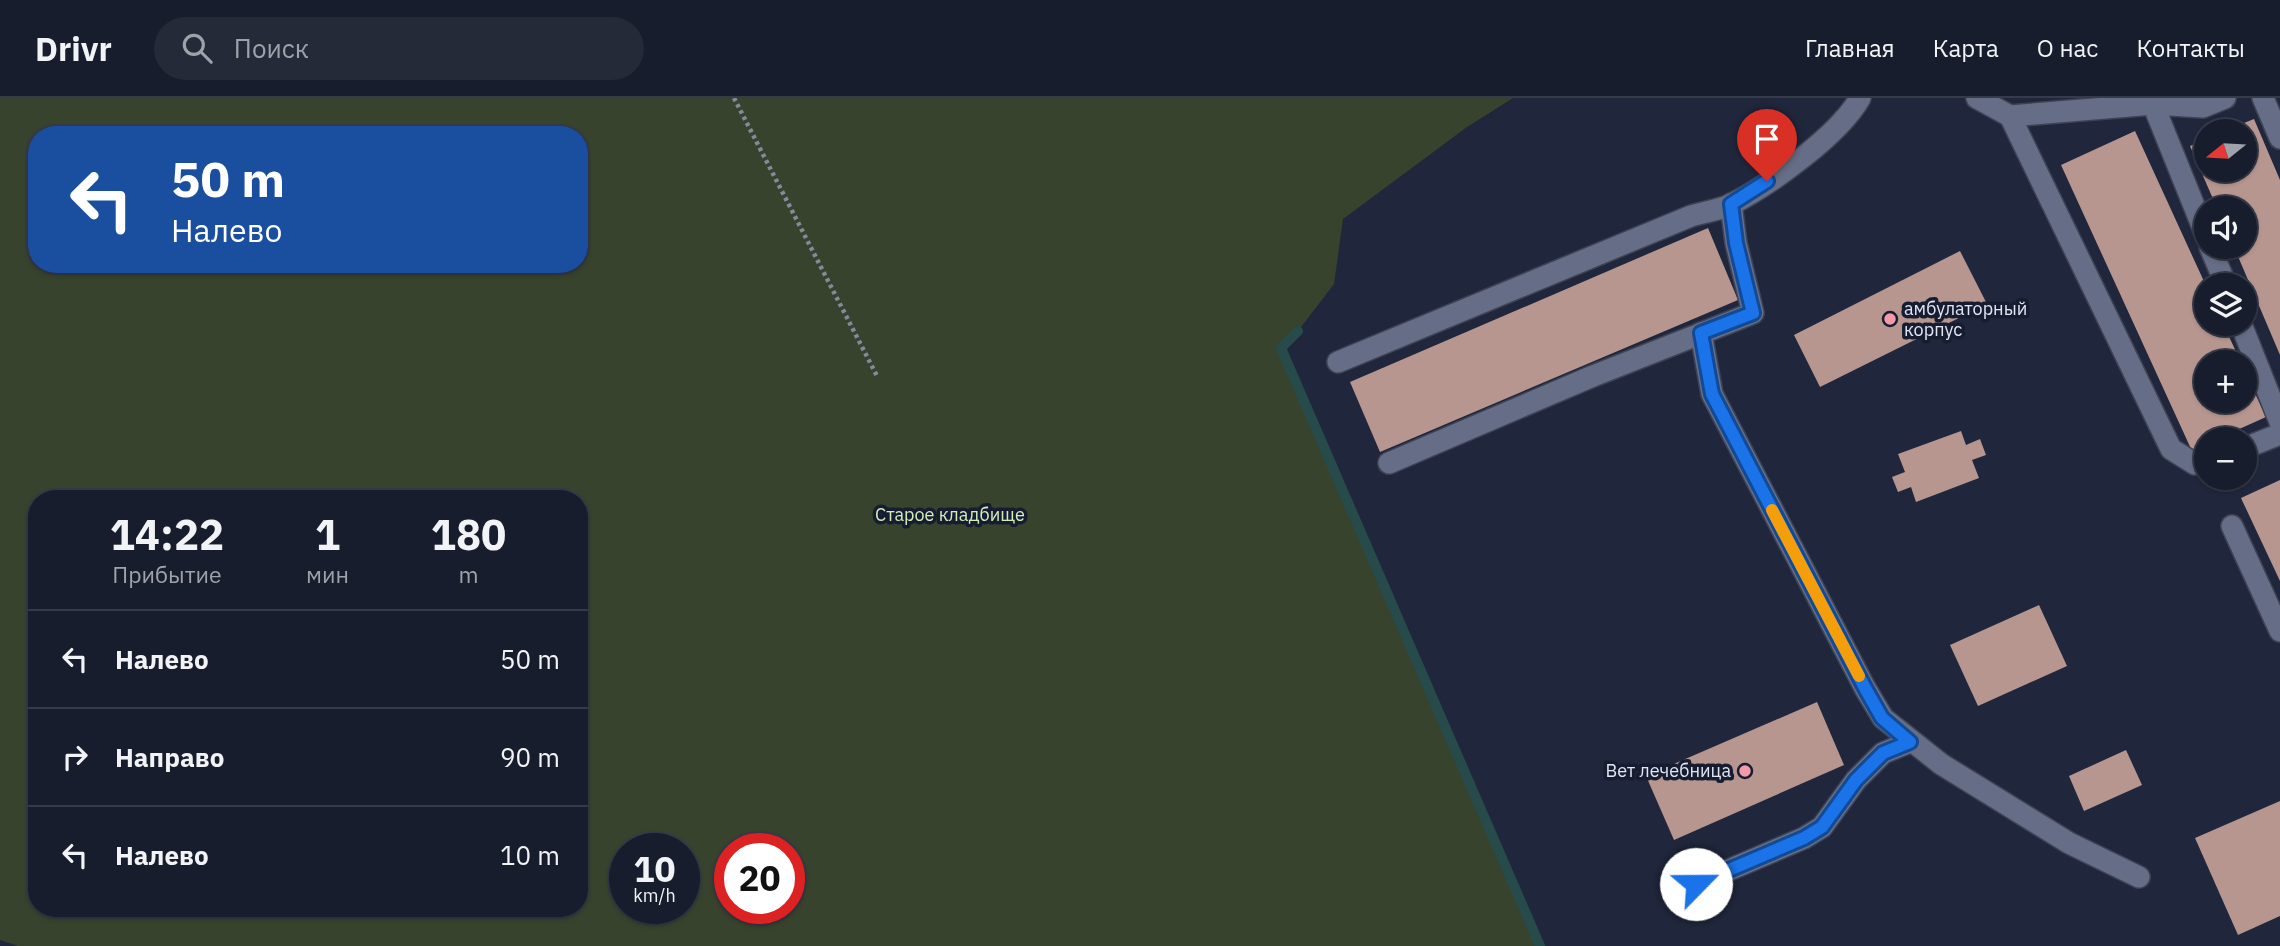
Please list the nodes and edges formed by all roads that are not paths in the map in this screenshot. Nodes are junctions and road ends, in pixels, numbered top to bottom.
1 (1860, 98) edge
2 (1978, 98) edge
3 (2225, 98) edge
4 (2263, 98) edge
5 (2153, 104) junction
6 (2010, 116) junction
7 (2280, 138) edge
8 (1731, 204) junction
9 (2194, 206) edge
10 (1701, 333) junction
11 (2246, 336) edge
12 (1338, 362) dead end
13 (2280, 422) edge
14 (2280, 434) edge
15 (2257, 443) edge
16 (1390, 463) dead end
17 (2194, 463) edge
18 (2232, 526) dead end
19 (2280, 631) edge
20 (1910, 742) junction
21 (2139, 877) dead end
22 (1696, 884) dead end

1 - 8 lane
2 - 6 lane
3 - 5 lane
4 - 7 lane
5 - 6 lane
5 - 9 lane
6 - 17 lane
8 - 10 lane
8 - 12 lane
10 - 16 lane
10 - 20 lane
11 - 13 lane
14 - 15 lane
18 - 19 lane
20 - 21 lane
20 - 22 lane

